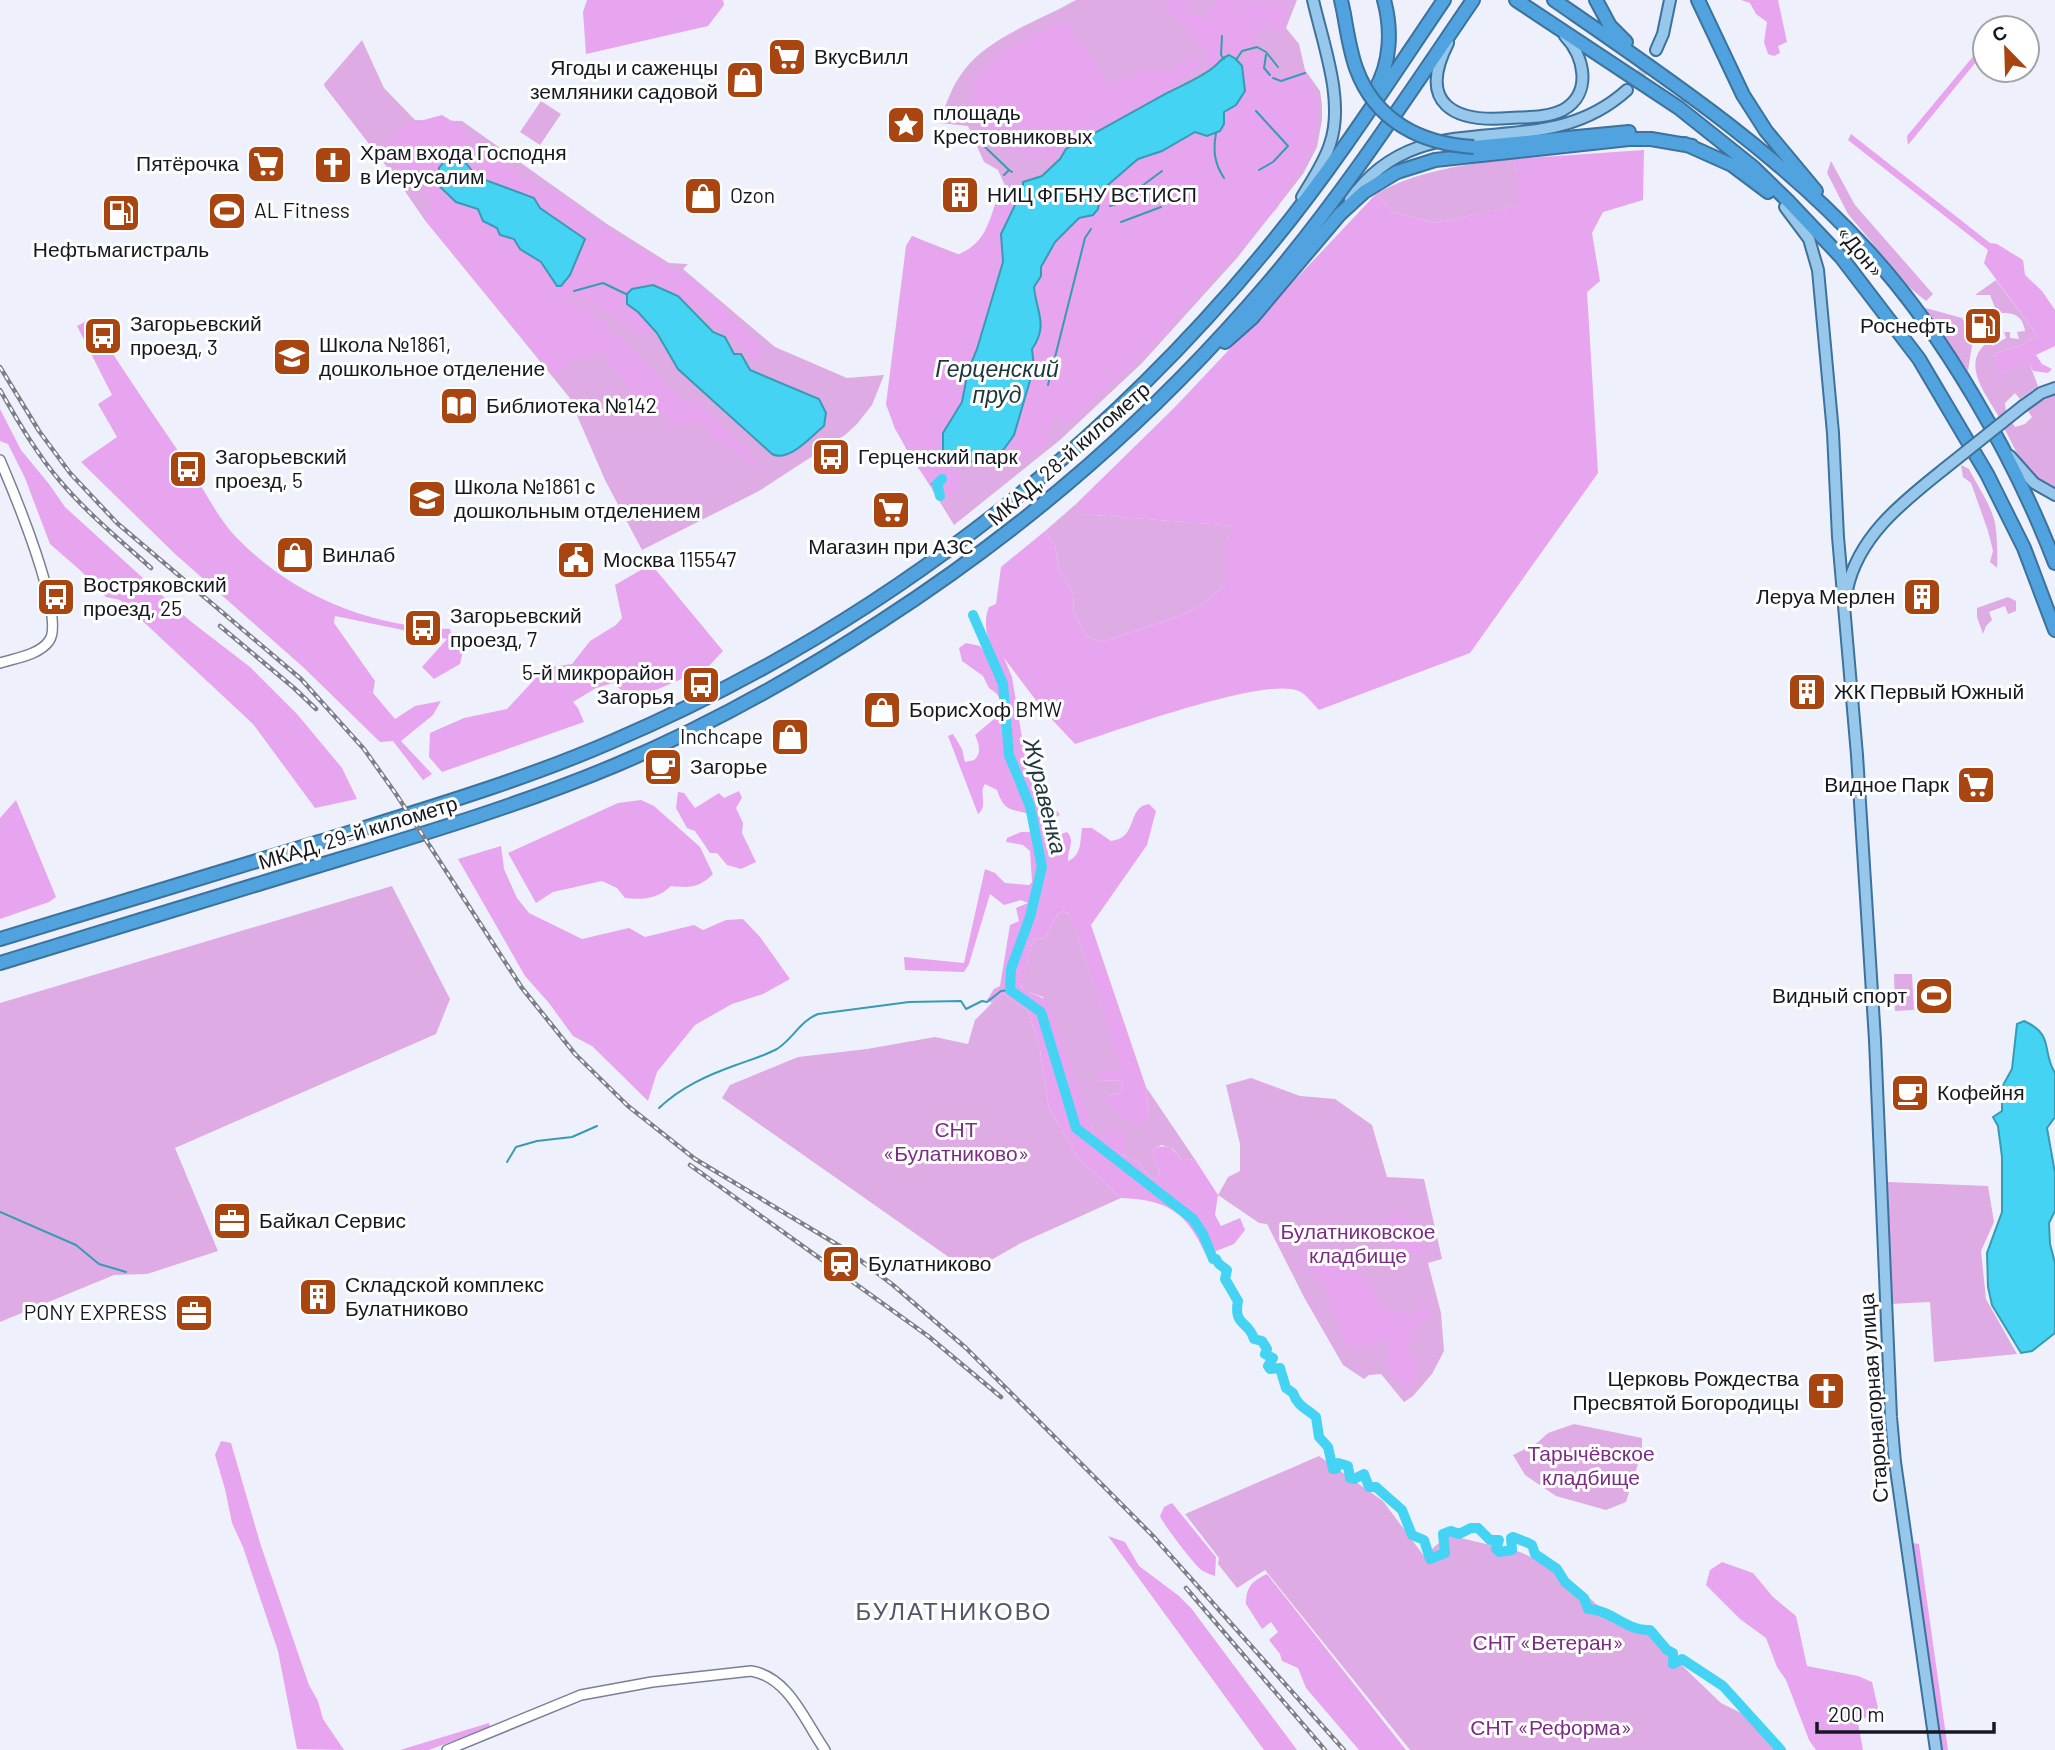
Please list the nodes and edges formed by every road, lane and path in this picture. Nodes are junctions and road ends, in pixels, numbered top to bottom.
1 (1313, 0) edge
2 (1341, 0) edge
3 (1384, 0) edge
4 (1444, 0) edge
5 (1473, 0) edge
6 (1516, 0) edge
7 (1554, 0) edge
8 (1596, 0) edge
9 (1670, 0) edge
10 (1698, 0) edge
11 (1458, 22) junction
12 (1561, 31) junction
13 (1656, 50) tunnel mouth
14 (1651, 67) junction
15 (1627, 90) tunnel mouth
16 (1692, 146) junction
17 (1339, 154) junction
18 (1785, 207) junction
19 (1340, 214) junction
20 (1840, 222) junction
21 (1276, 238) junction
22 (1832, 247) junction
23 (2055, 388) edge
24 (1149, 412) junction
25 (2001, 444) junction
26 (0, 460) edge
27 (2055, 495) edge
28 (1838, 537) junction
29 (1867, 545) junction
30 (1841, 563) junction
31 (2055, 563) edge
32 (1849, 580) junction
33 (1845, 607) junction
34 (2055, 629) edge
35 (0, 663) edge
36 (708, 697) joint
37 (718, 717) joint
38 (0, 939) edge
39 (0, 963) edge
40 (447, 1750) edge
41 (825, 1750) edge
42 (1936, 1750) edge

1 - 21 main road
2 - 16 highway, bridge
3 - 17 highway
4 - 17 highway, МКАД, 28-й километр
5 - 11 highway, МКАД, 28-й километр
6 - 12 highway, «Дон»
7 - 14 highway, «Дон»
8 - 14 highway
9 - 13 main road
10 - 20 highway
11 - 12 main road
11 - 24 highway, МКАД, 28-й километр
12 - 22 highway, «Дон»
14 - 20 highway, «Дон»
15 - 19 main road
16 - 18 highway
16 - 19 highway
17 - 21 highway, МКАД, 28-й километр
18 - 22 highway
18 - 28 main road
19 - 24 highway
20 - 25 highway, «Дон»
21 - 36 highway, МКАД, 28-й километр
22 - 34 highway, «Дон»
23 - 29 main road, bridge
24 - 37 highway, МКАД, 28-й километр
25 - 27 main road
25 - 31 highway, «Дон»
26 - 35 street
28 - 29 main road
28 - 30 main road
29 - 32 main road
30 - 32 main road
30 - 33 main road
32 - 33 main road
33 - 42 main road, Старонагорная улица
36 - 38 highway, МКАД, 29-й километр
37 - 39 highway, МКАД, 29-й километр
40 - 41 street

